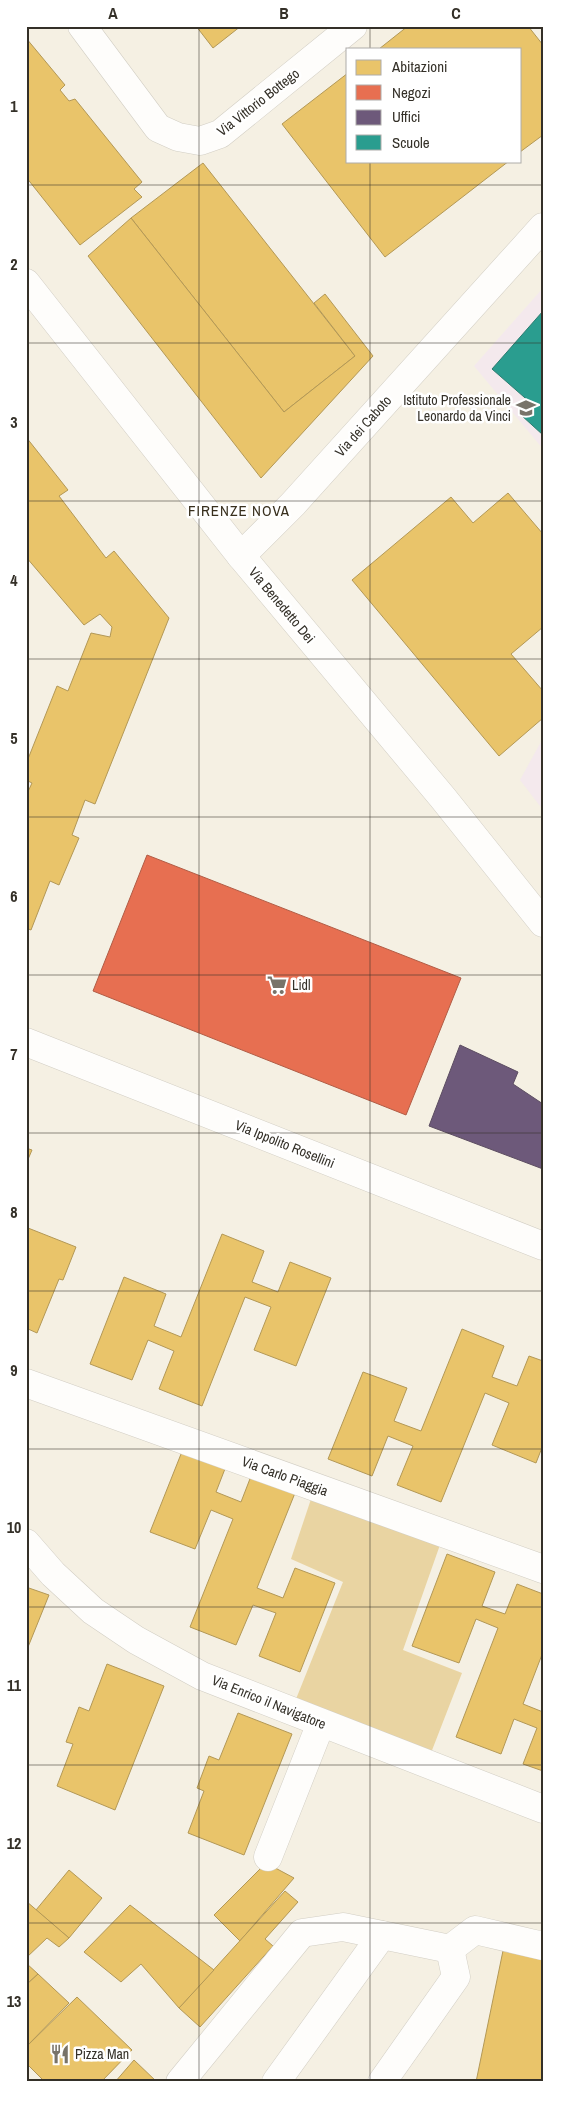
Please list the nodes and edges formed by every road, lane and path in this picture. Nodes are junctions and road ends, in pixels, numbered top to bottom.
1 (82, 26) edge
2 (353, 26) edge
3 (543, 228) edge
4 (26, 283) edge
5 (241, 556) junction
6 (543, 923) edge
7 (26, 1042) edge
8 (543, 1246) edge
9 (26, 1383) edge
10 (26, 1543) edge
11 (543, 1569) edge
12 (321, 1723) junction
13 (543, 1809) edge
14 (268, 1857) dead end
15 (382, 1935) junction
16 (543, 1946) edge
17 (450, 1949) junction
18 (180, 2082) edge
19 (276, 2082) edge
20 (382, 2082) edge

1 - 2 street, Via Vittorio Bottego
3 - 5 street, Via dei Caboto
4 - 5 street, Via Benedetto Dei
5 - 6 street, Via Benedetto Dei
7 - 8 street, Via Ippolito Rosellini
9 - 11 street, Via Carlo Piaggia
10 - 12 street, Via Enrico il Navigatore
12 - 13 street, Via Enrico il Navigatore
12 - 14 street
15 - 17 street
15 - 18 street
15 - 19 street
16 - 17 street
17 - 20 street

